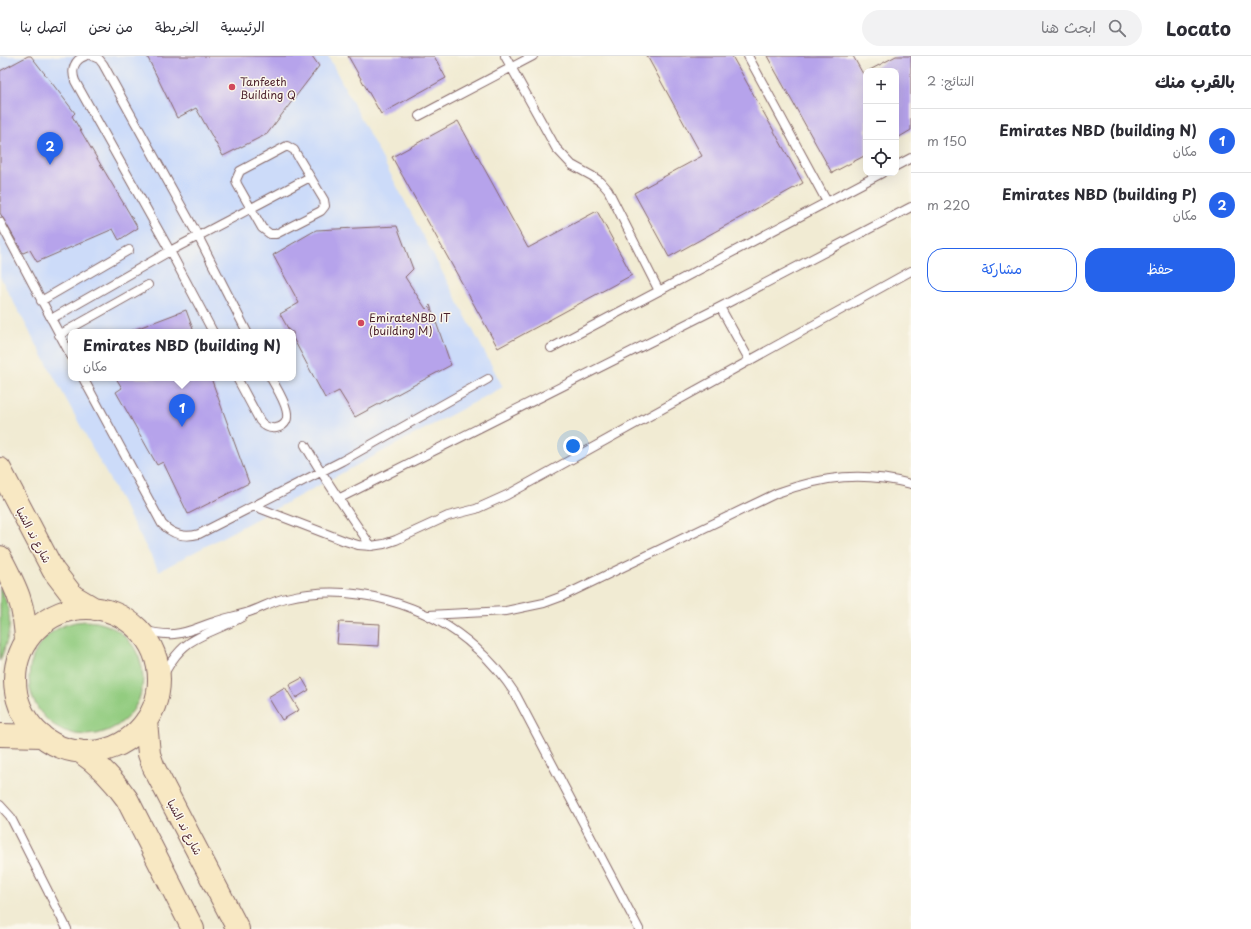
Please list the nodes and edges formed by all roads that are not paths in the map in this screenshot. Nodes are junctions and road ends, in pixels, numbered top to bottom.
1 (85, 56) edge
2 (92, 56) edge
3 (505, 56) edge
4 (533, 56) edge
5 (748, 56) edge
6 (511, 68) junction
7 (418, 116) dead end
8 (911, 158) edge
9 (899, 164) edge
10 (876, 176) edge
11 (310, 177) junction
12 (827, 202) junction
13 (911, 207) edge
14 (251, 208) junction
15 (0, 222) edge
16 (198, 236) junction
17 (129, 250) dead end
18 (170, 251) junction
19 (911, 271) edge
20 (148, 285) dead end
21 (659, 291) junction
22 (41, 300) junction
23 (720, 307) junction
24 (51, 319) junction
25 (70, 329) edge
26 (211, 329) edge
27 (245, 329) edge
28 (68, 330) edge
29 (59, 335) junction
30 (550, 348) dead end
31 (68, 351) edge
32 (750, 361) junction
33 (488, 379) dead end
34 (85, 381) edge
35 (239, 381) edge
36 (272, 381) edge
37 (305, 445) dead end
38 (0, 469) edge
39 (320, 472) junction
40 (911, 484) edge
41 (338, 499) junction
42 (254, 506) junction
43 (371, 546) junction
44 (0, 557) edge
45 (95, 609) junction
46 (248, 612) junction
47 (427, 615) junction
48 (138, 629) junction
49 (26, 642) junction
50 (6, 678) edge
51 (159, 683) junction
52 (146, 721) junction
53 (0, 735) edge
54 (42, 736) junction
55 (79, 751) junction
56 (0, 805) edge
57 (67, 929) edge
58 (193, 929) edge
59 (238, 929) edge
60 (639, 929) edge

1 - 18 lane
2 - 16 lane
3 - 6 lane
4 - 6 lane
5 - 12 lane
6 - 7 lane
6 - 21 lane
8 - 9 lane
10 - 12 lane
11 - 14 lane
11 - 14 lane
11 - 14 lane
12 - 21 lane
13 - 23 lane
14 - 16 lane
15 - 22 lane
16 - 18 lane
16 - 27 lane
17 - 22 lane
18 - 24 lane
18 - 26 lane
19 - 32 lane
20 - 25 lane
21 - 30 lane
22 - 24 lane
23 - 32 lane
23 - 41 lane
24 - 29 lane
28 - 29 lane
29 - 31 lane
32 - 43 lane
33 - 39 lane
34 - 42 lane
35 - 36 lane
37 - 39 lane
38 - 45 main road, شارع ند الشبا
39 - 41 lane
39 - 42 lane
40 - 47 lane
41 - 43 lane
42 - 43 lane
44 - 49 main road
45 - 48 main road
45 - 49 main road
46 - 47 lane
46 - 48 lane
46 - 51 lane
47 - 60 lane
48 - 51 main road
49 - 50 main road
50 - 54 main road
51 - 52 main road
52 - 55 main road
52 - 59 main road, شارع ند الشبا
53 - 54 main road
54 - 55 main road
55 - 58 main road
56 - 57 lane

